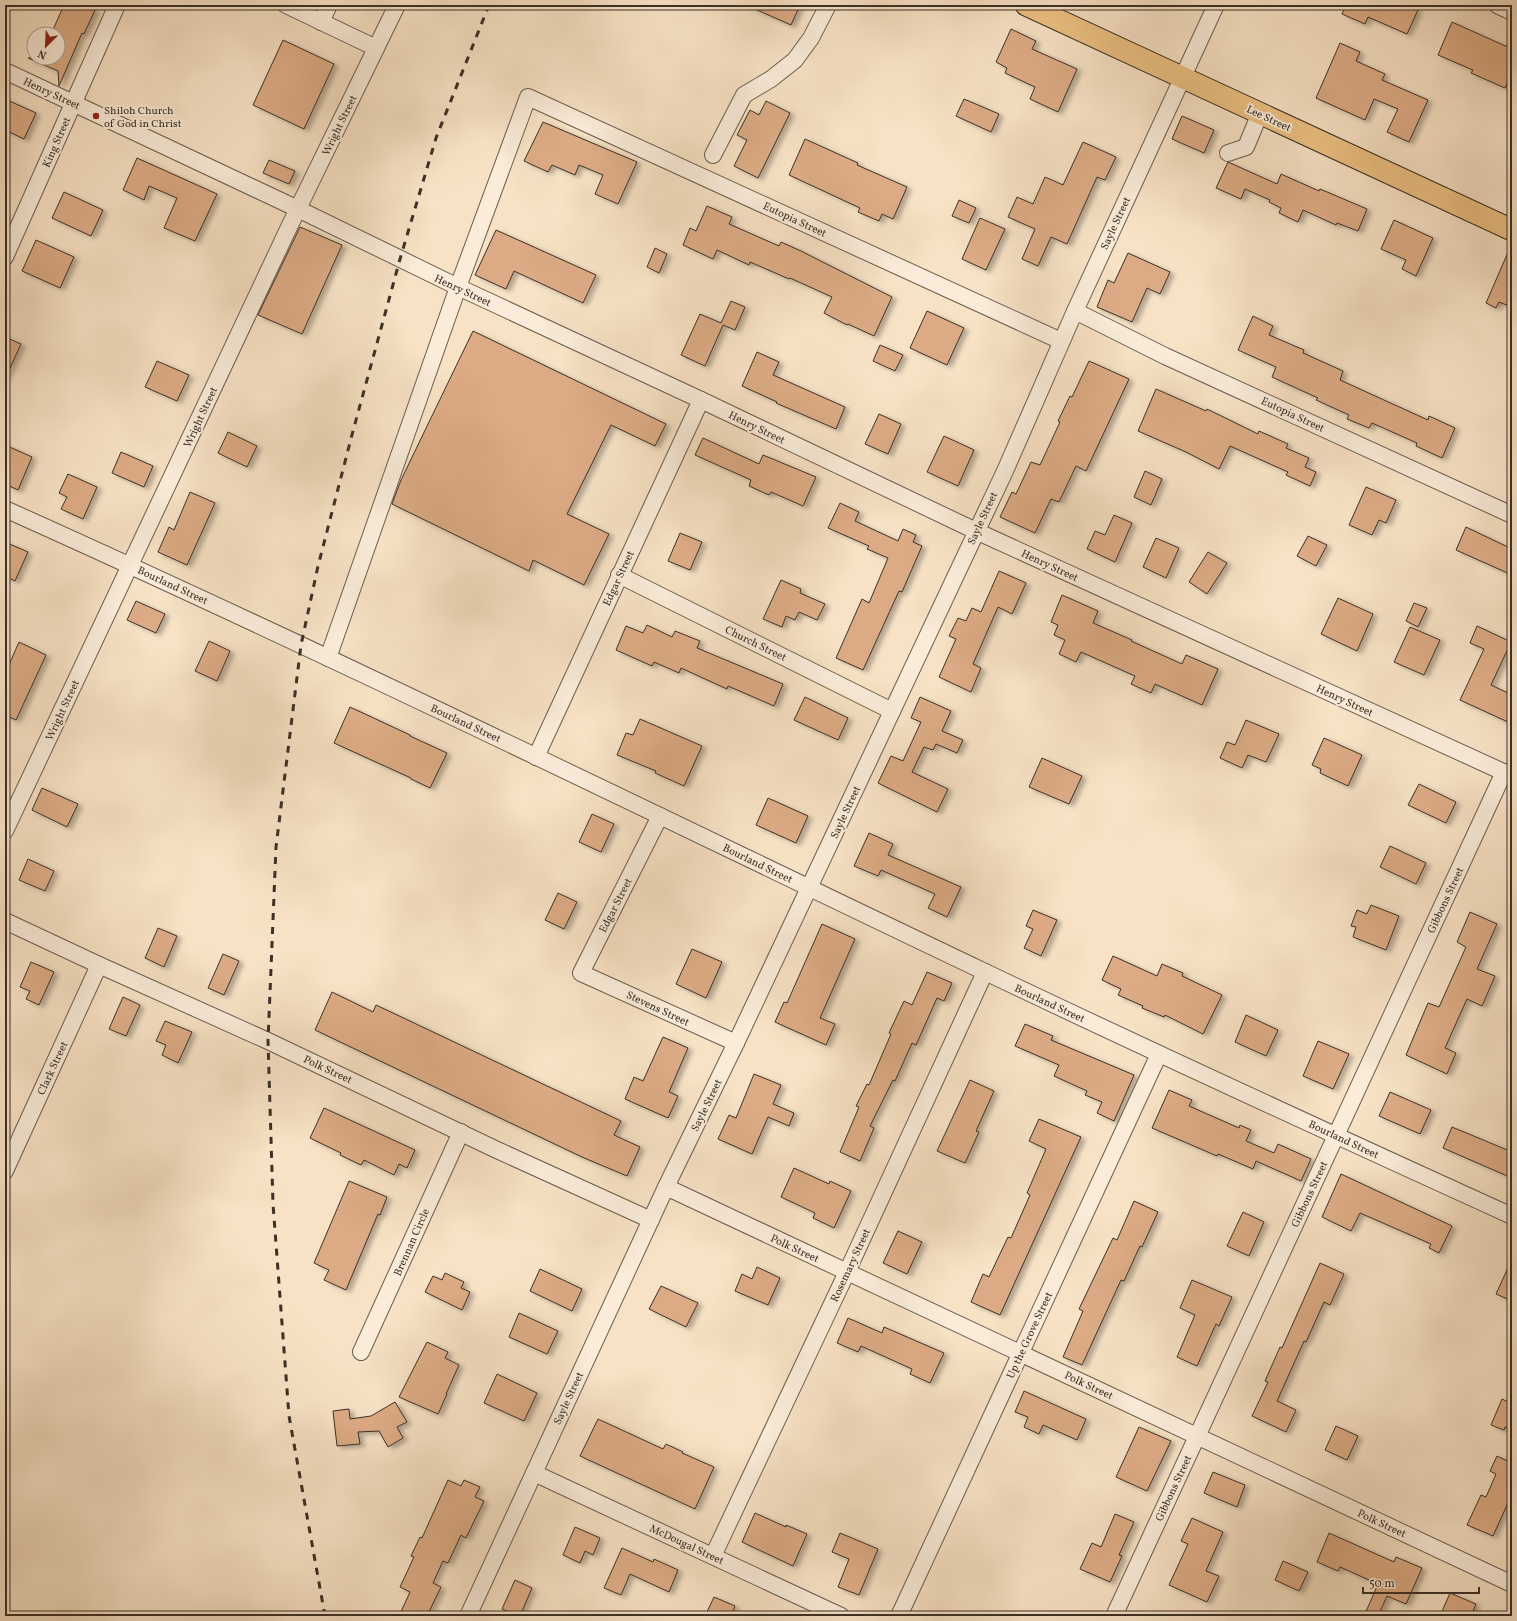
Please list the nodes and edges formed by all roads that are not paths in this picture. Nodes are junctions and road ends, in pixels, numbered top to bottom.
1 (117, 5) edge
2 (286, 5) edge
3 (328, 5) edge
4 (397, 5) edge
5 (828, 5) edge
6 (1026, 5) edge
7 (1216, 5) edge
8 (1497, 5) edge
9 (1512, 12) edge
10 (321, 22) junction
11 (376, 48) junction
12 (5, 71) edge
13 (1182, 78) junction
14 (73, 103) junction
15 (1260, 113) junction
16 (1228, 153) dead end
17 (713, 155) dead end
18 (298, 209) junction
19 (1512, 230) edge
20 (5, 257) edge
21 (458, 287) junction
22 (1075, 311) junction
23 (1061, 341) junction
24 (700, 400) junction
25 (5, 508) edge
26 (1512, 516) edge
27 (976, 531) junction
28 (130, 565) junction
29 (619, 575) junction
30 (328, 658) junction
31 (892, 711) junction
32 (536, 757) junction
33 (1508, 774) edge
34 (660, 816) junction
35 (5, 831) edge
36 (809, 888) junction
37 (5, 921) edge
38 (99, 965) junction
39 (985, 972) junction
40 (581, 973) joint
41 (736, 1043) junction
42 (1159, 1054) junction
43 (461, 1132) junction
44 (1336, 1136) junction
45 (5, 1171) edge
46 (666, 1187) junction
47 (1512, 1216) edge
48 (651, 1220) junction
49 (847, 1272) junction
50 (361, 1352) dead end
51 (1020, 1353) junction
52 (1198, 1436) junction
53 (534, 1473) junction
54 (713, 1556) junction
55 (1512, 1584) edge
56 (468, 1616) edge
57 (841, 1616) edge
58 (899, 1616) edge
59 (1114, 1616) edge

1 - 14 street, King Street
2 - 10 street
3 - 10 street
4 - 11 street, Wright Street
5 - 17 street
6 - 13 main road, Lee Street
7 - 13 street, Sayle Street
8 - 9 street
10 - 11 street
11 - 18 street, Wright Street
12 - 14 street, Henry Street
13 - 15 main road, Lee Street
13 - 22 street, Sayle Street
14 - 18 street, Henry Street
14 - 20 street, King Street
15 - 16 street
15 - 19 main road, Lee Street
18 - 21 street, Henry Street
18 - 28 street, Wright Street
21 - 23 street, Eutopia Street
21 - 24 street, Henry Street
21 - 30 street
22 - 23 street, Sayle Street
22 - 26 street, Eutopia Street
23 - 27 street, Sayle Street
24 - 27 street, Henry Street
24 - 29 street, Edgar Street
25 - 28 street, Bourland Street
27 - 31 street, Sayle Street
27 - 33 street, Henry Street
28 - 30 street, Bourland Street
28 - 35 street, Wright Street
29 - 31 street, Church Street
29 - 32 street, Edgar Street
30 - 32 street, Bourland Street
31 - 36 street, Sayle Street
32 - 34 street, Bourland Street
33 - 44 street, Gibbons Street
34 - 36 street, Bourland Street
34 - 40 street, Edgar Street
36 - 39 street, Bourland Street
36 - 41 street, Sayle Street
37 - 38 street, Polk Street
38 - 43 street, Polk Street
38 - 45 street, Clark Street
39 - 42 street, Bourland Street
39 - 49 street, Rosemary Street
40 - 41 street, Stevens Street
41 - 46 street, Sayle Street
42 - 44 street, Bourland Street
42 - 51 street, Up the Grove Street
43 - 48 street, Polk Street
43 - 50 street, Brennan Circle
44 - 47 street, Bourland Street
44 - 52 street, Gibbons Street
46 - 48 street, Sayle Street
46 - 49 street, Polk Street
48 - 53 street, Sayle Street
49 - 51 street, Polk Street
49 - 54 street, Rosemary Street
51 - 52 street, Polk Street
51 - 58 street, Up the Grove Street
52 - 55 street, Polk Street
52 - 59 street, Gibbons Street
53 - 54 street, McDougal Street
53 - 56 street, Sayle Street
54 - 57 street, McDougal Street

